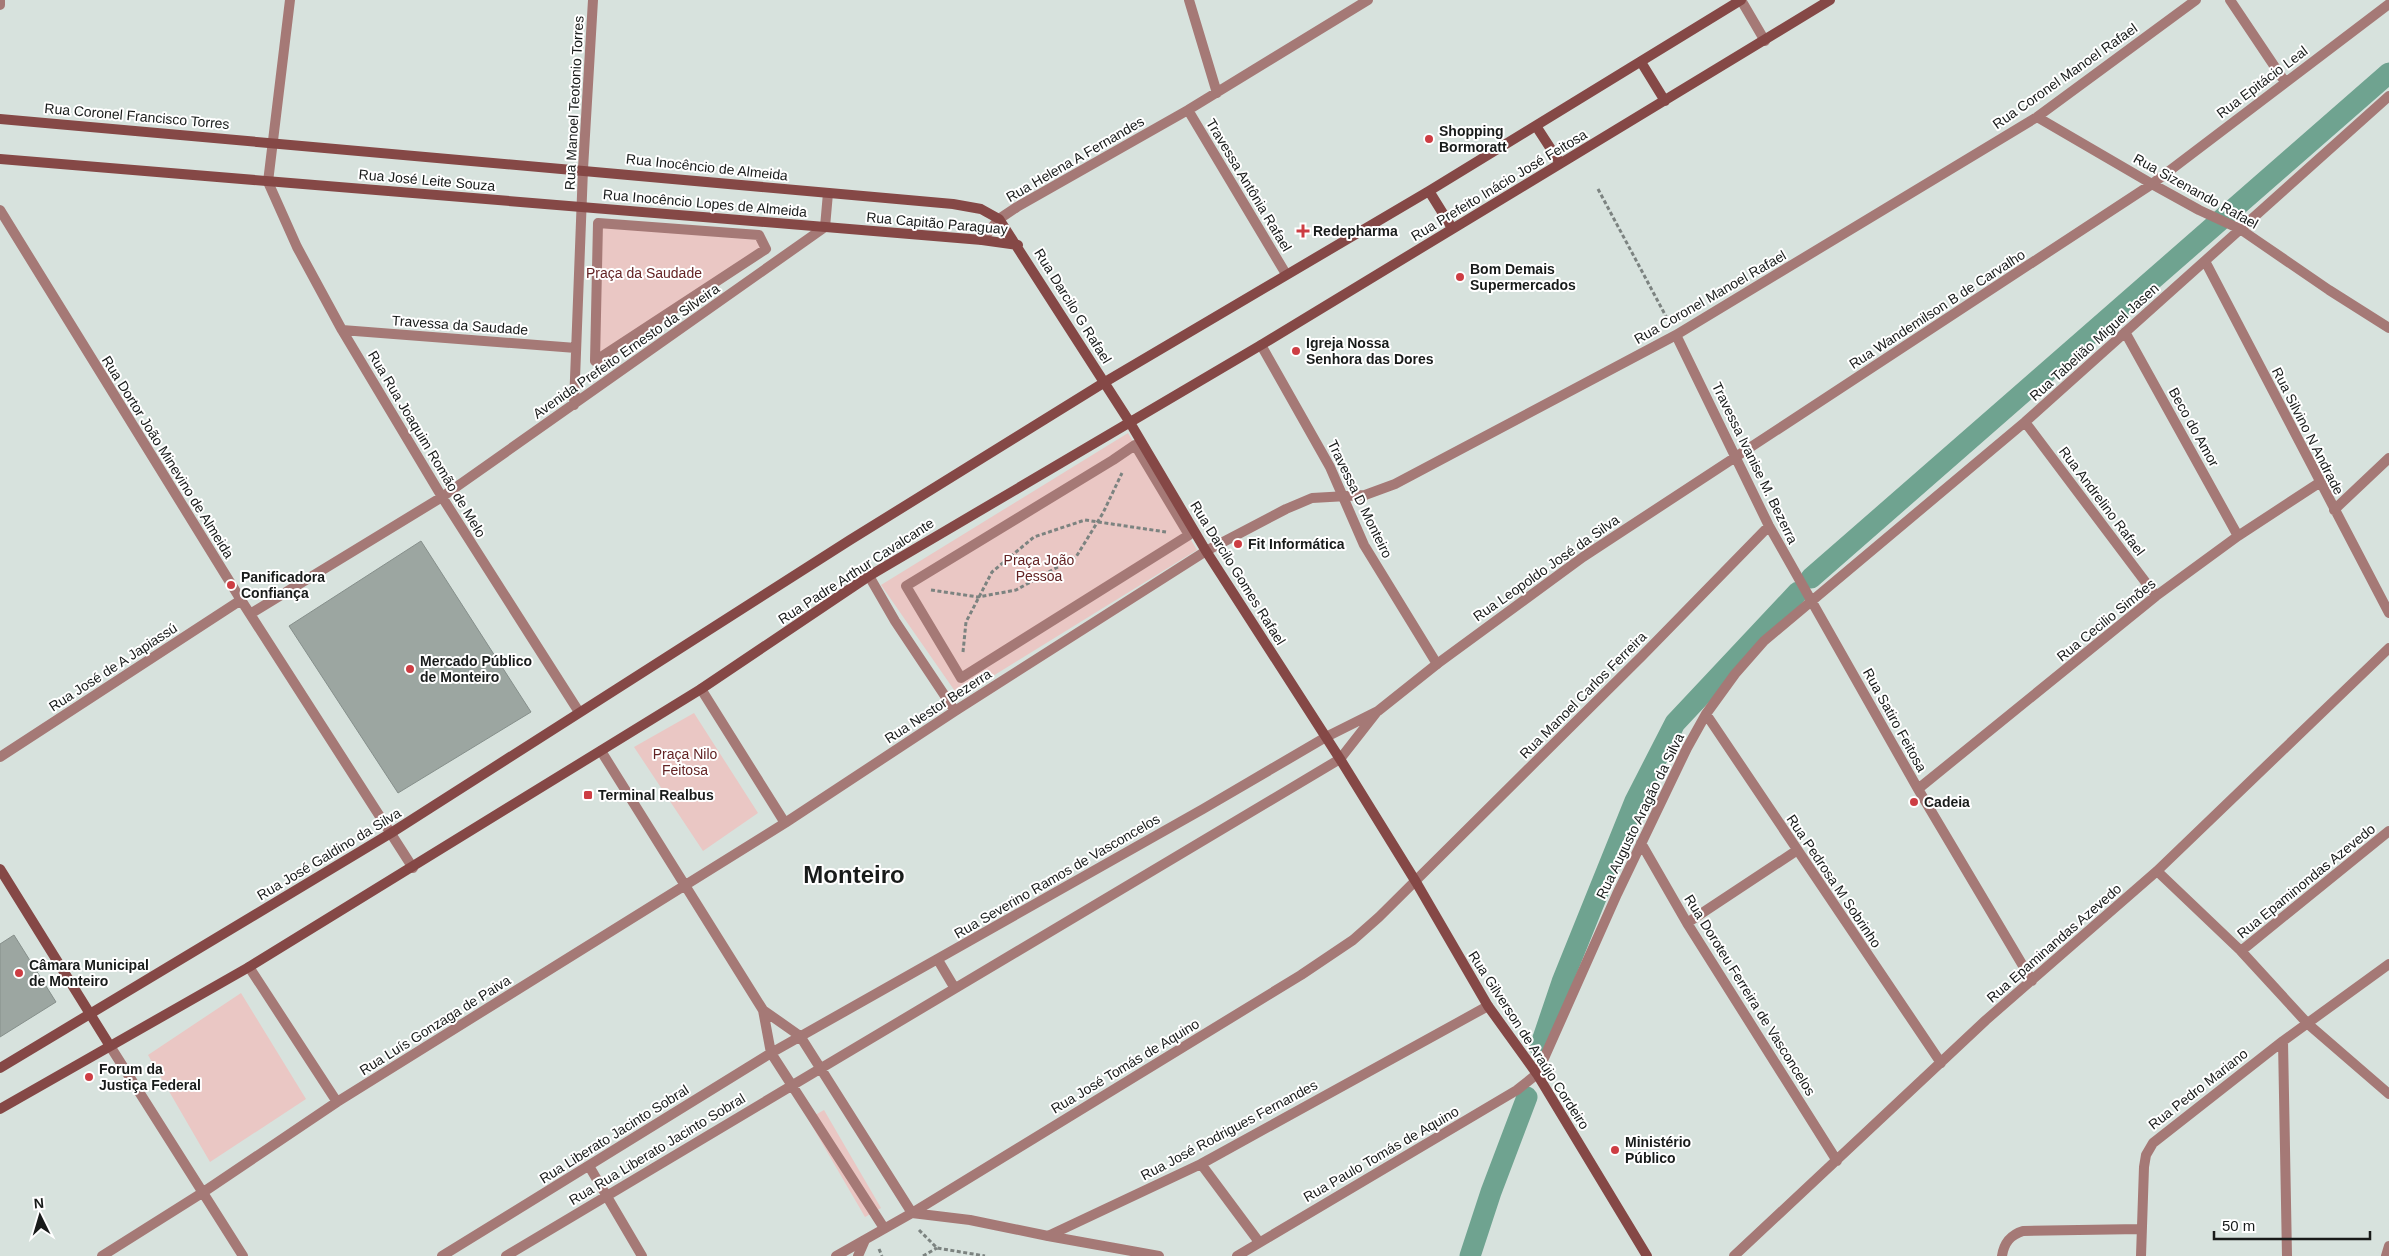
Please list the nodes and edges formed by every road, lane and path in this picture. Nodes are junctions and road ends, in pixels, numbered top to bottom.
1 (0, 0) edge
2 (290, 0) edge
3 (593, 0) edge
4 (1189, 0) edge
5 (1368, 0) edge
6 (1741, 0) edge
7 (1830, 0) edge
8 (2196, 0) edge
9 (2230, 0) edge
10 (0, 4) edge
11 (2389, 4) edge
12 (1765, 41) junction
13 (1641, 62) junction
14 (2285, 82) junction
15 (1217, 93) junction
16 (2389, 96) edge
17 (1665, 101) junction
18 (1188, 110) junction
19 (2036, 117) junction
20 (0, 118) edge
21 (1536, 126) junction
22 (272, 142) junction
23 (0, 159) edge
24 (1560, 163) junction
25 (583, 169) junction
26 (268, 182) junction
27 (2152, 184) junction
28 (1598, 189) dead end
29 (1429, 191) junction
30 (828, 193) junction
31 (582, 206) junction
32 (0, 210) edge
33 (1000, 218) junction
34 (825, 227) junction
35 (1452, 228) junction
36 (2240, 229) junction
37 (982, 240) junction
38 (1018, 245) junction
39 (766, 249) joint
40 (2205, 261) junction
41 (1286, 274) junction
42 (2389, 328) edge
43 (342, 330) junction
44 (2125, 332) junction
45 (1676, 335) junction
46 (1261, 345) junction
47 (576, 348) junction
48 (1104, 382) junction
49 (574, 405) junction
50 (1129, 421) junction
51 (2025, 422) junction
52 (1736, 456) junction
53 (2389, 458) edge
54 (1123, 470) dead end
55 (2319, 484) junction
56 (1344, 494) junction
57 (442, 497) junction
58 (2334, 510) junction
59 (1098, 522) junction
60 (1769, 526) junction
61 (1189, 535) junction
62 (2238, 536) junction
63 (1206, 552) junction
64 (869, 576) junction
65 (906, 586) junction
66 (2156, 596) junction
67 (978, 597) junction
68 (241, 600) junction
69 (1812, 601) junction
70 (2389, 613) edge
71 (250, 614) junction
72 (2389, 648) edge
73 (1437, 664) junction
74 (961, 678) junction
75 (701, 690) junction
76 (955, 711) junction
77 (1378, 711) junction
78 (579, 712) junction
79 (1706, 714) junction
80 (1326, 737) junction
81 (601, 750) junction
82 (0, 758) edge
83 (1340, 759) junction
84 (1918, 789) junction
85 (785, 824) junction
86 (2389, 831) edge
87 (391, 833) junction
88 (1641, 843) junction
89 (1796, 851) junction
90 (413, 868) junction
91 (0, 869) edge
92 (2158, 871) junction
93 (1416, 882) junction
94 (686, 886) junction
95 (1687, 923) junction
96 (2241, 952) junction
97 (938, 960) junction
98 (2389, 964) edge
99 (249, 967) junction
100 (2032, 981) junction
101 (954, 988) junction
102 (1488, 1006) junction
103 (763, 1010) junction
104 (91, 1014) junction
105 (2308, 1024) junction
106 (800, 1036) junction
107 (2283, 1041) junction
108 (110, 1046) junction
109 (771, 1053) junction
110 (1941, 1063) junction
111 (0, 1068) edge
112 (822, 1068) junction
113 (1537, 1074) junction
114 (791, 1086) junction
115 (2389, 1094) edge
116 (337, 1102) junction
117 (0, 1109) edge
118 (1837, 1161) junction
119 (1201, 1164) junction
120 (589, 1166) junction
121 (202, 1193) junction
122 (607, 1195) junction
123 (909, 1214) junction
124 (884, 1228) junction
125 (2141, 1229) junction
126 (1048, 1236) junction
127 (865, 1240) junction
128 (1259, 1242) junction
129 (2389, 1246) edge
130 (937, 1248) junction
131 (102, 1256) edge
132 (244, 1256) edge
133 (442, 1256) edge
134 (506, 1256) edge
135 (642, 1256) edge
136 (836, 1256) edge
137 (858, 1256) edge
138 (922, 1256) edge
139 (984, 1256) edge
140 (1158, 1256) edge
141 (1237, 1256) edge
142 (1646, 1256) edge
143 (1734, 1256) edge
144 (2002, 1256) edge
145 (2141, 1256) edge
146 (2287, 1256) edge
147 (2386, 1256) edge

1 - 10 street
2 - 22 street
3 - 25 street, Rua Manoel Teotonio Torres
4 - 15 street
5 - 15 street
6 - 12 street
6 - 13 main road
7 - 12 main road, Rua Prefeito Inácio José Feitosa
8 - 19 street, Rua Coronel Manoel Rafael
9 - 14 street
11 - 14 street, Rua Epitácio Leal
12 - 17 main road, Rua Prefeito Inácio José Feitosa
13 - 17 main road
13 - 21 main road
14 - 27 street, Rua Epitácio Leal
15 - 18 street
16 - 36 street, Rua Tabelião Miguel Jasen
17 - 24 main road, Rua Prefeito Inácio José Feitosa
18 - 33 street, Rua Helena A Fernandes
18 - 41 street, Travessa Antônia Rafael
19 - 27 street, Rua Sizenando Rafael
19 - 45 street, Rua Coronel Manoel Rafael
20 - 22 main road, Rua Coronel Francisco Torres
21 - 24 main road
21 - 29 main road
22 - 25 main road, Rua José Leite Souza
22 - 26 street
23 - 26 main road
24 - 35 main road, Rua Prefeito Inácio José Feitosa
25 - 30 main road, Rua Inocêncio de Almeida
25 - 31 street, Rua Manoel Teotonio Torres
26 - 31 main road, Rua José Leite Souza
26 - 43 street, Rua Rua Joaquim Romão de Melo
27 - 36 street, Rua Sizenando Rafael
27 - 52 street, Rua Wandemilson B de Carvalho
28 - 45 path
29 - 35 main road
29 - 41 main road
30 - 33 main road, Rua Capitão Paraguay
30 - 34 street
31 - 34 main road, Rua Inocêncio Lopes de Almeida
31 - 47 street, Rua Manoel Teotonio Torres
32 - 68 street, Rua Dortor João Minevino de Almeida
33 - 37 street, Rua Helena A Fernandes
33 - 38 main road, Rua Capitão Paraguay
34 - 37 main road, Rua Capitão Paraguay
34 - 49 street, Avenida Prefeito Ernesto da Silveira
35 - 46 main road, Rua Prefeito Inácio José Feitosa
36 - 40 street, Rua Tabelião Miguel Jasen
36 - 42 street, Rua Sizenando Rafael
37 - 38 main road, Rua Capitão Paraguay
38 - 48 main road, Rua Darcilo G Rafael
39 - 39 street
40 - 44 street, Rua Tabelião Miguel Jasen
40 - 55 street, Rua Silvino N Andrade
41 - 48 main road
43 - 47 street, Travessa da Saudade
43 - 57 street, Rua Rua Joaquim Romão de Melo
44 - 51 street, Rua Tabelião Miguel Jasen
44 - 62 street, Beco do Amor
45 - 52 street, Travessa Ivanise M. Bezerra
45 - 56 street, Rua Coronel Manoel Rafael
46 - 50 main road, Rua Prefeito Inácio José Feitosa
46 - 56 street, Travessa D Monteiro
47 - 49 street, Rua Manoel Teotonio Torres
48 - 50 main road, Rua Darcilo G Rafael
48 - 78 main road, Rua Padre Arthur Cavalcante
49 - 57 street, Avenida Prefeito Ernesto da Silveira
50 - 63 main road, Rua Darcilo Gomes Rafael
50 - 64 main road, Rua Padre Arthur Cavalcante
51 - 66 street, Rua Andrelino Rafael
51 - 69 street, Rua Tabelião Miguel Jasen
52 - 60 street, Travessa Ivanise M. Bezerra
52 - 73 street, Rua Leopoldo José da Silva
53 - 58 street
54 - 59 path
55 - 58 street, Rua Silvino N Andrade
55 - 62 street, Rua Cecilio Simões
56 - 63 street, Rua Coronel Manoel Rafael
56 - 73 street, Travessa D Monteiro
57 - 71 street, Avenida Prefeito Ernesto da Silveira
57 - 78 street, Rua Rua Joaquim Romão de Melo
58 - 70 street, Rua Silvino N Andrade
59 - 61 path
59 - 67 path
59 - 67 path
60 - 69 street, Travessa Ivanise M. Bezerra
60 - 93 street, Rua Manoel Carlos Ferreira
61 - 65 street
61 - 74 street
62 - 66 street, Rua Cecilio Simões
63 - 76 street, Rua Nestor Bezerra
63 - 80 main road, Rua Darcilo Gomes Rafael
64 - 75 main road, Rua Padre Arthur Cavalcante
64 - 76 street
65 - 67 path
65 - 74 street
66 - 84 street, Rua Cecilio Simões
67 - 74 path
68 - 71 street, Rua Dortor João Minevino de Almeida
68 - 82 street, Rua José de A Japiassú
69 - 79 street, Rua Augusto Aragão da Silva
69 - 84 street, Rua Satiro Feitosa
71 - 87 street, Rua Dortor João Minevino de Almeida
72 - 92 street, Rua Epaminandas Azevedo
73 - 77 street, Rua Leopoldo José da Silva
75 - 81 main road, Rua Padre Arthur Cavalcante
75 - 85 street
76 - 85 street, Rua Nestor Bezerra
77 - 80 street, Rua Leopoldo José da Silva
77 - 83 street, Rua Leopoldo José da Silva
78 - 87 main road, Rua José Galdino da Silva
79 - 88 street, Rua Augusto Aragão da Silva
79 - 89 street, Rua Pedrosa M Sobrinho
80 - 83 main road, Rua Gilverson de Araújo Cordeiro
80 - 97 street, Rua Severino Ramos de Vasconcelos
81 - 90 main road
81 - 94 street
83 - 93 main road, Rua Gilverson de Araújo Cordeiro
83 - 101 street
84 - 100 street, Rua Satiro Feitosa
85 - 94 street, Rua Nestor Bezerra
86 - 96 street, Rua Epaminondas Azevedo
87 - 90 street, Rua Dortor João Minevino de Almeida
87 - 104 main road, Rua José Galdino da Silva
88 - 95 street, Rua Doroteu Ferreira de Vasconcelos
88 - 113 street, Rua Augusto Aragão da Silva
89 - 95 street
89 - 110 street, Rua Pedrosa M Sobrinho
90 - 99 main road
91 - 104 main road
92 - 96 street
92 - 100 street, Rua Epaminandas Azevedo
93 - 102 main road, Rua Gilverson de Araújo Cordeiro
93 - 123 street, Rua José Tomás de Aquino
94 - 103 street
94 - 116 street, Rua Luís Gonzaga de Paiva
95 - 118 street, Rua Doroteu Ferreira de Vasconcelos
96 - 105 street
97 - 101 street
97 - 106 street, Rua Severino Ramos de Vasconcelos
98 - 105 street, Rua Pedro Mariano
99 - 108 main road
99 - 116 street
100 - 110 street, Rua Epaminandas Azevedo
101 - 112 street
102 - 113 main road, Rua Gilverson de Araújo Cordeiro
102 - 119 street, Rua José Rodrigues Fernandes
103 - 106 street
103 - 109 street
104 - 108 main road
104 - 111 main road, Rua José Galdino da Silva
105 - 107 street, Rua Pedro Mariano
105 - 115 street
106 - 109 street, Rua Liberato Jacinto Sobral
106 - 112 street
107 - 125 street, Rua Pedro Mariano
107 - 146 street
108 - 117 main road
108 - 121 street
109 - 114 street
109 - 120 street, Rua Liberato Jacinto Sobral
110 - 118 street, Rua Epaminandas Azevedo
112 - 114 street, Rua Rua Liberato Jacinto Sobral
112 - 123 street
113 - 128 street, Rua Paulo Tomás de Aquino
113 - 142 main road, Rua Gilverson de Araújo Cordeiro
114 - 122 street, Rua Rua Liberato Jacinto Sobral
114 - 124 street
116 - 121 street, Rua Luís Gonzaga de Paiva
118 - 143 street, Rua Epaminandas Azevedo
119 - 126 street, Rua José Rodrigues Fernandes
119 - 128 street
120 - 122 street
120 - 133 street, Rua Liberato Jacinto Sobral
121 - 131 street, Rua Luís Gonzaga de Paiva
121 - 132 street
122 - 134 street, Rua Rua Liberato Jacinto Sobral
122 - 135 street
123 - 124 street, Rua José Tomás de Aquino
123 - 126 street
123 - 130 path
124 - 127 street, Rua José Tomás de Aquino
125 - 144 street
125 - 145 street, Rua Pedro Mariano
126 - 140 street
127 - 136 street, Rua José Tomás de Aquino
127 - 137 street
128 - 141 street, Rua Paulo Tomás de Aquino
129 - 147 street
130 - 138 path
130 - 139 path

